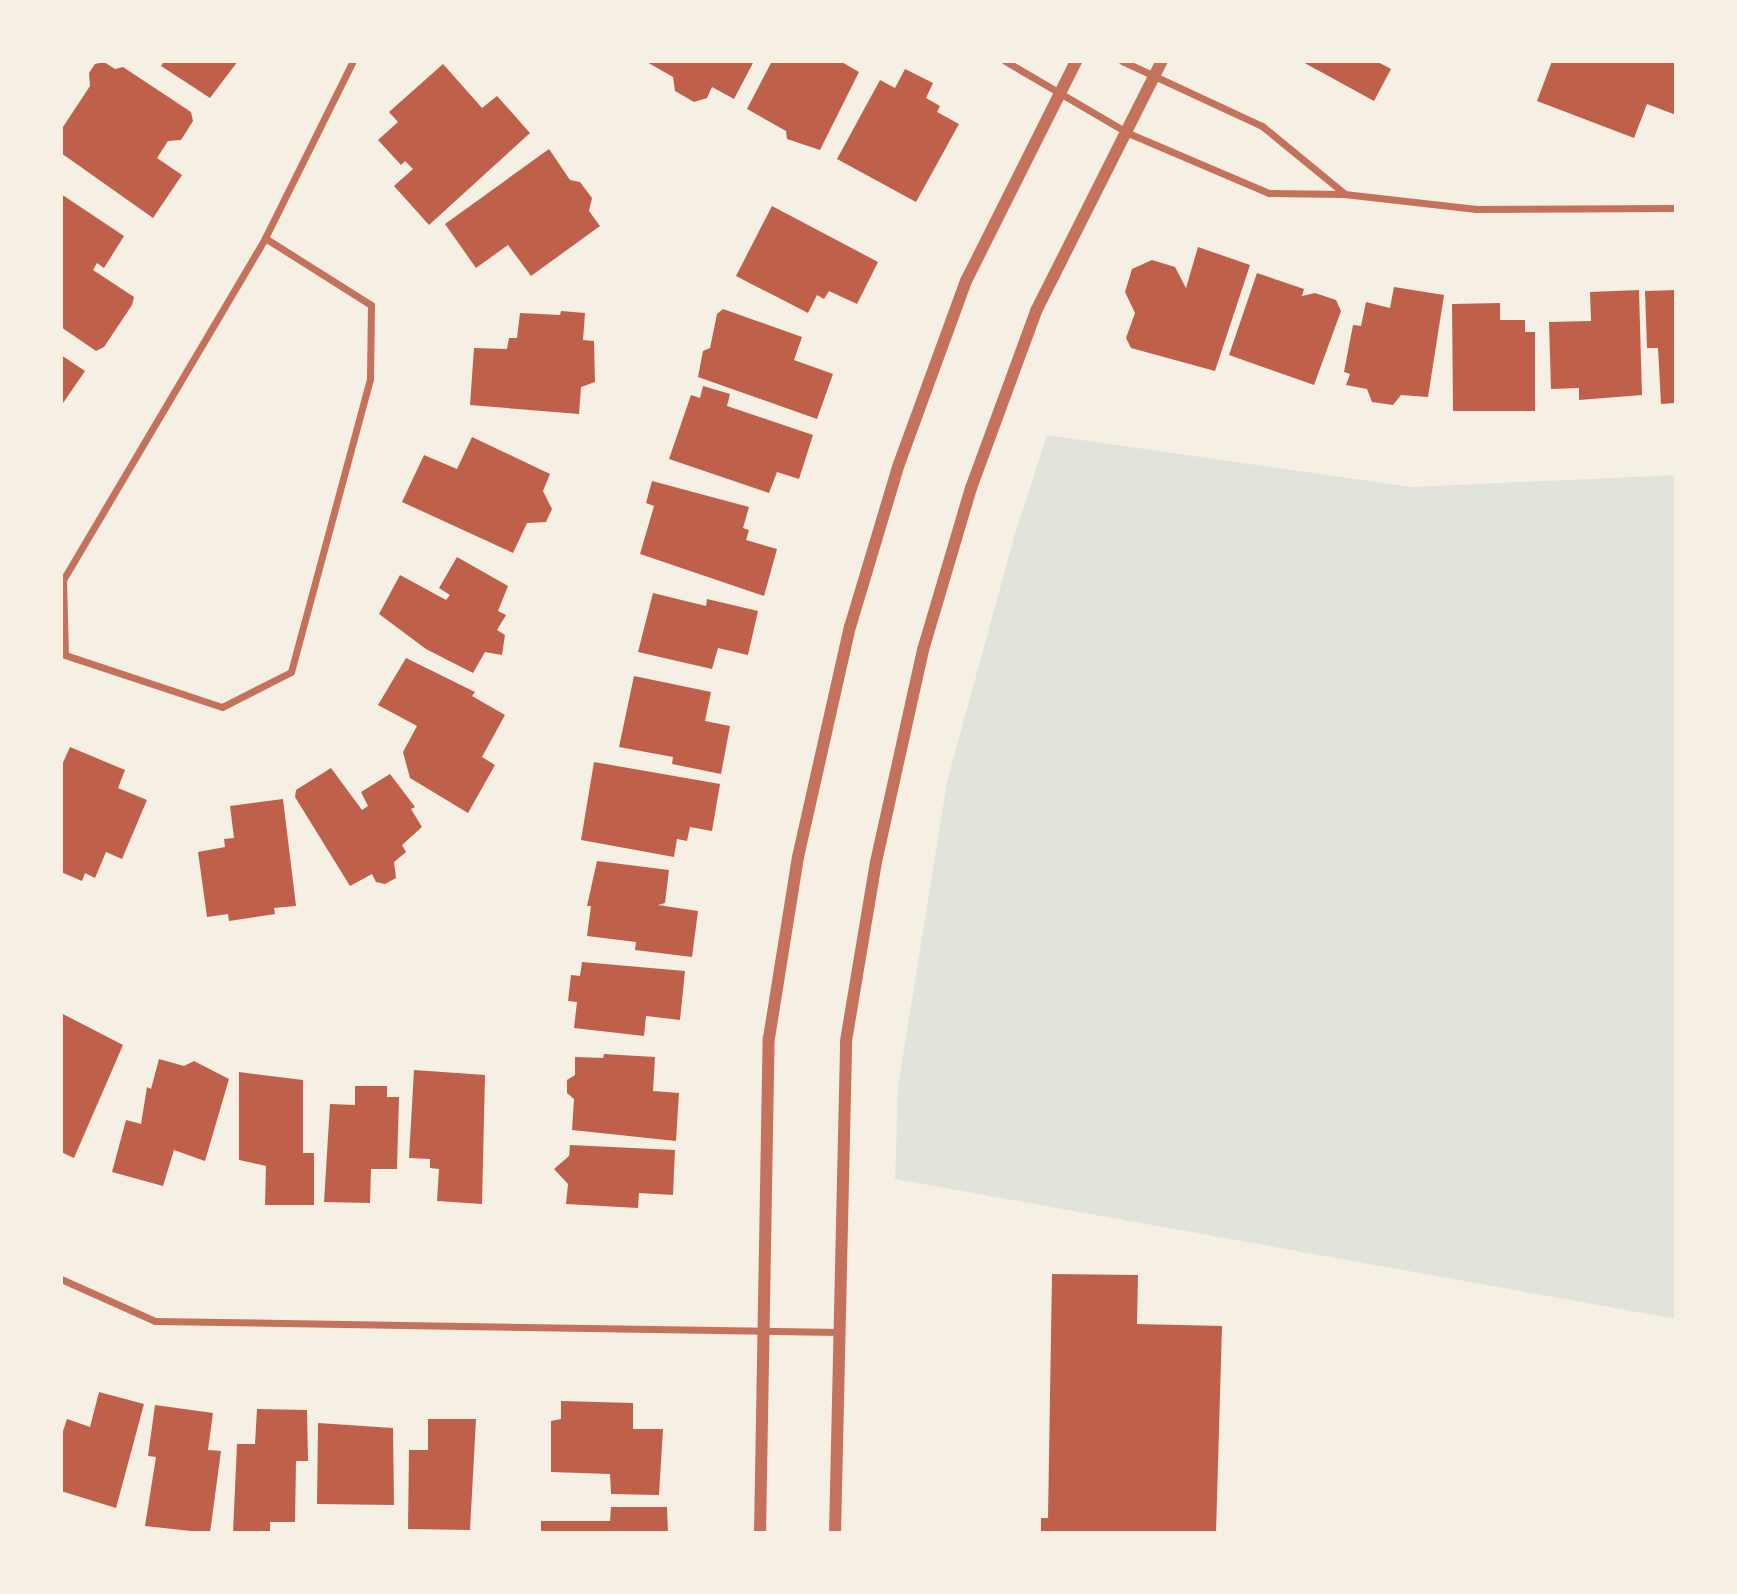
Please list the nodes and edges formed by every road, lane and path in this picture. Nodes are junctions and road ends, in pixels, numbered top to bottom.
1 (353, 61) edge
2 (1005, 61) edge
3 (1076, 61) edge
4 (1122, 61) edge
5 (1162, 61) edge
6 (1154, 78) junction
7 (1062, 94) junction
8 (1128, 132) junction
9 (1344, 194) junction
10 (1676, 208) edge
11 (265, 238) junction
12 (61, 1279) edge
13 (838, 1332) junction
14 (764, 1333) junction
15 (760, 1533) edge
16 (835, 1533) edge

1 - 11 street
2 - 7 street
3 - 7 street
4 - 6 street
5 - 6 street
6 - 8 street
6 - 9 street
7 - 8 street
7 - 14 street
8 - 9 street
8 - 13 street
9 - 10 street
11 - 11 street
12 - 14 street
13 - 14 street
13 - 16 street
14 - 15 street

